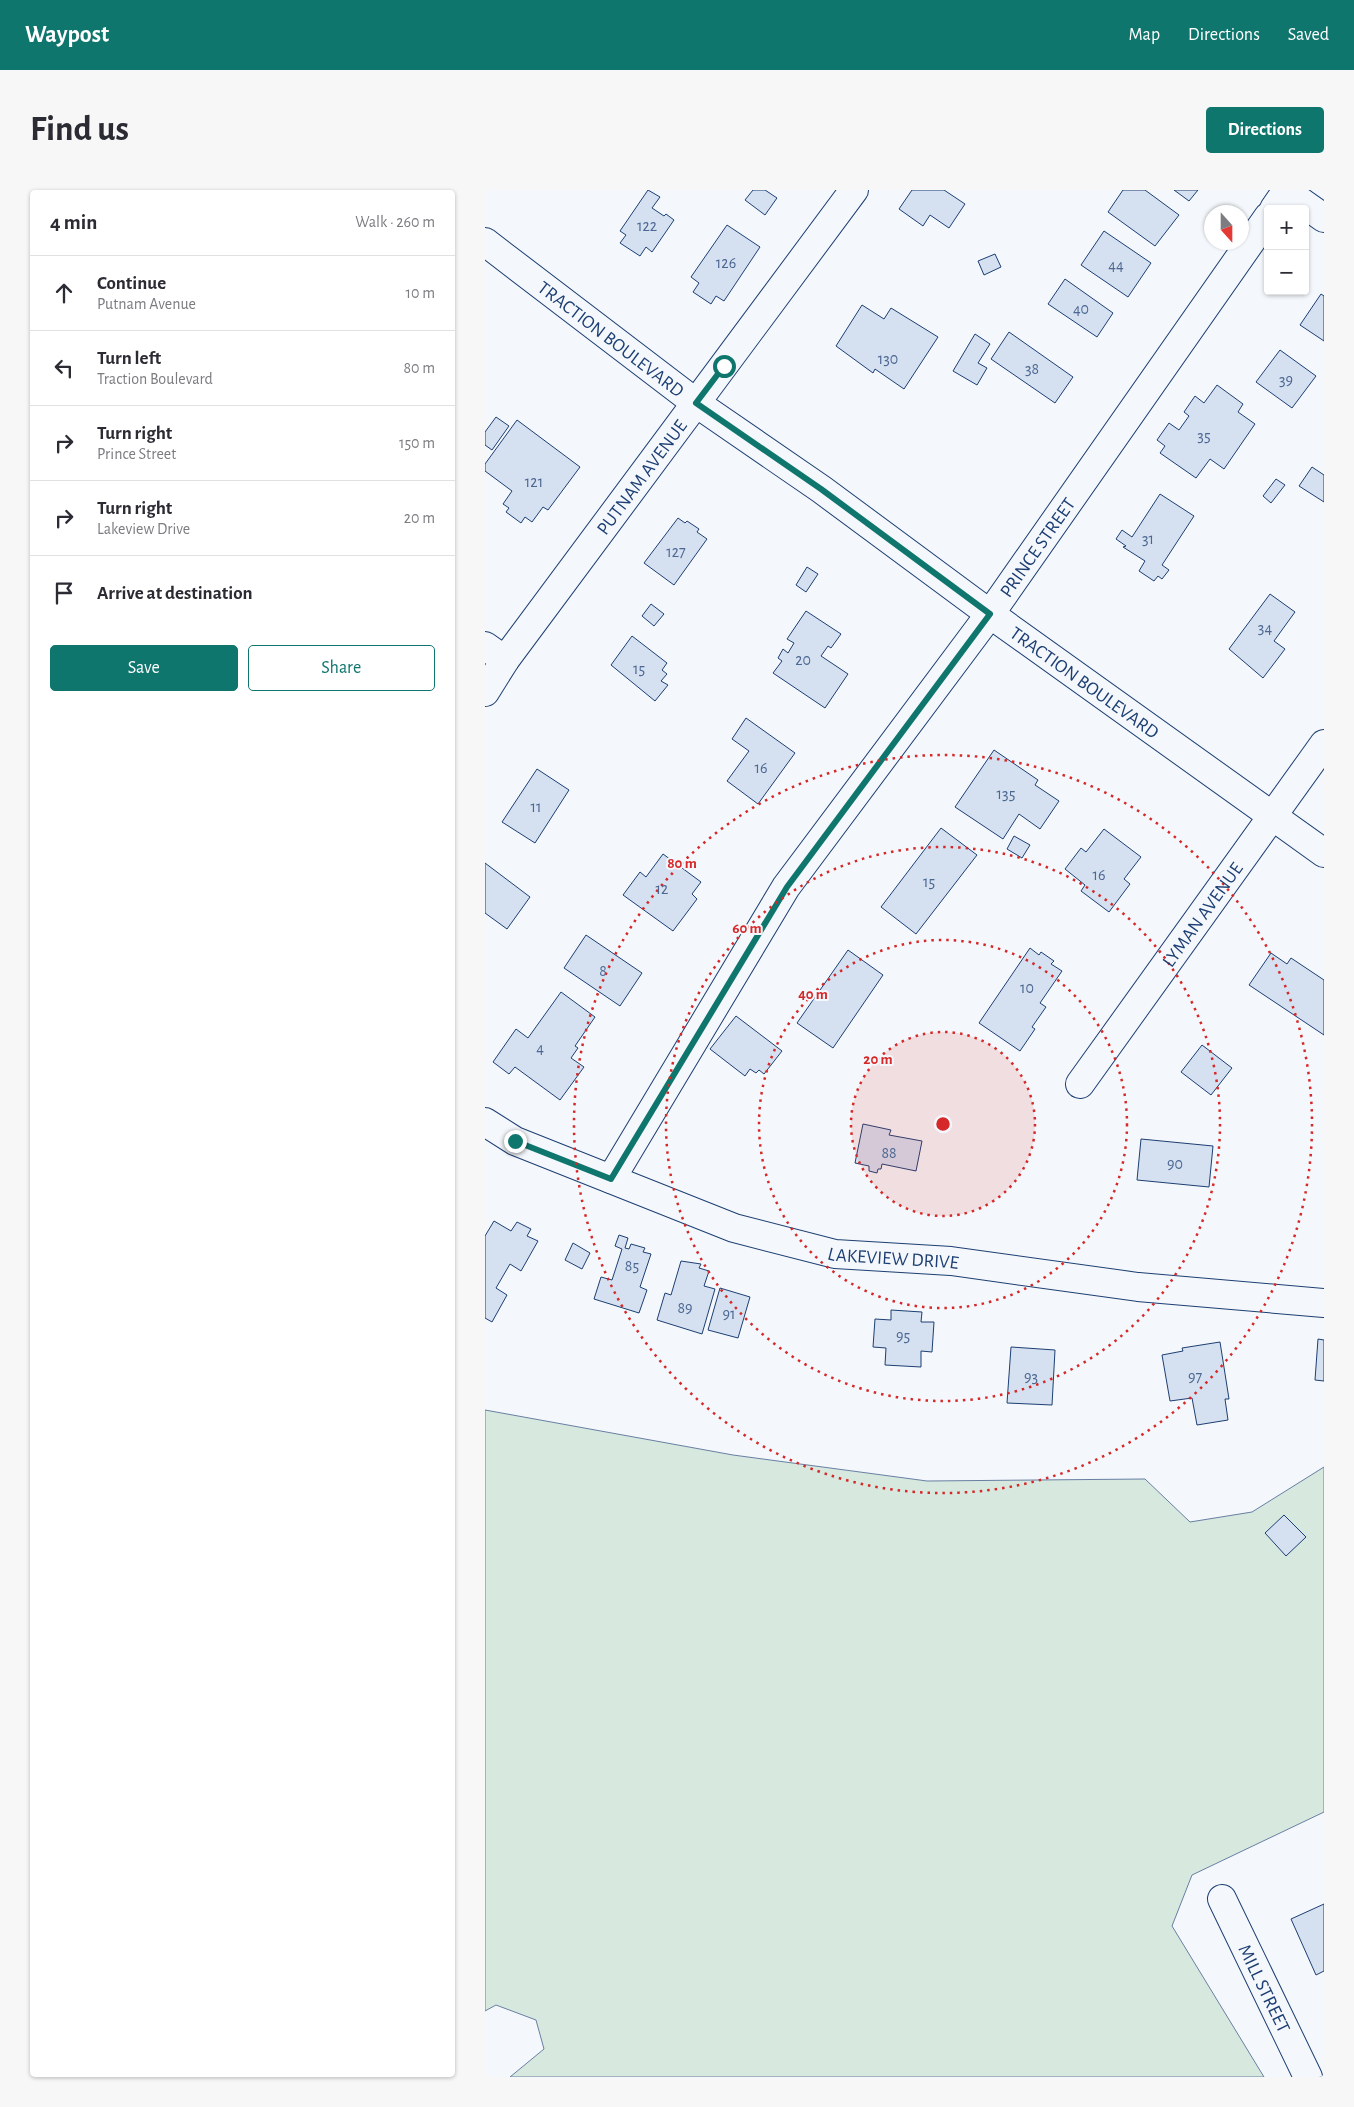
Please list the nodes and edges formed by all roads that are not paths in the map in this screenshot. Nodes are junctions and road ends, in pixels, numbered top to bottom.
1 (854, 190) edge
2 (1283, 195) edge
3 (1324, 218) edge
4 (1264, 223) edge
5 (485, 242) edge
6 (696, 403) junction
7 (990, 614) junction
8 (495, 653) edge
9 (485, 692) edge
10 (1324, 744) edge
11 (1271, 817) junction
12 (1324, 854) edge
13 (1080, 1084) dead end
14 (485, 1122) edge
15 (611, 1179) junction
16 (1324, 1303) edge
17 (1223, 1899) dead end
18 (1308, 2077) edge

1 - 6 street, PUTNAM AVENUE
2 - 3 street
4 - 7 street, PRINCE STREET
5 - 6 street, TRACTION BOULEVARD
6 - 7 street, TRACTION BOULEVARD
6 - 8 street, PUTNAM AVENUE
7 - 11 street, TRACTION BOULEVARD
7 - 15 street, PRINCE STREET
8 - 9 street, PUTNAM AVENUE
10 - 11 street, LYMAN AVENUE
11 - 12 street, TRACTION BOULEVARD
11 - 13 street, LYMAN AVENUE
14 - 15 street, LAKEVIEW DRIVE
15 - 16 street, LAKEVIEW DRIVE
17 - 18 street, MILL STREET

